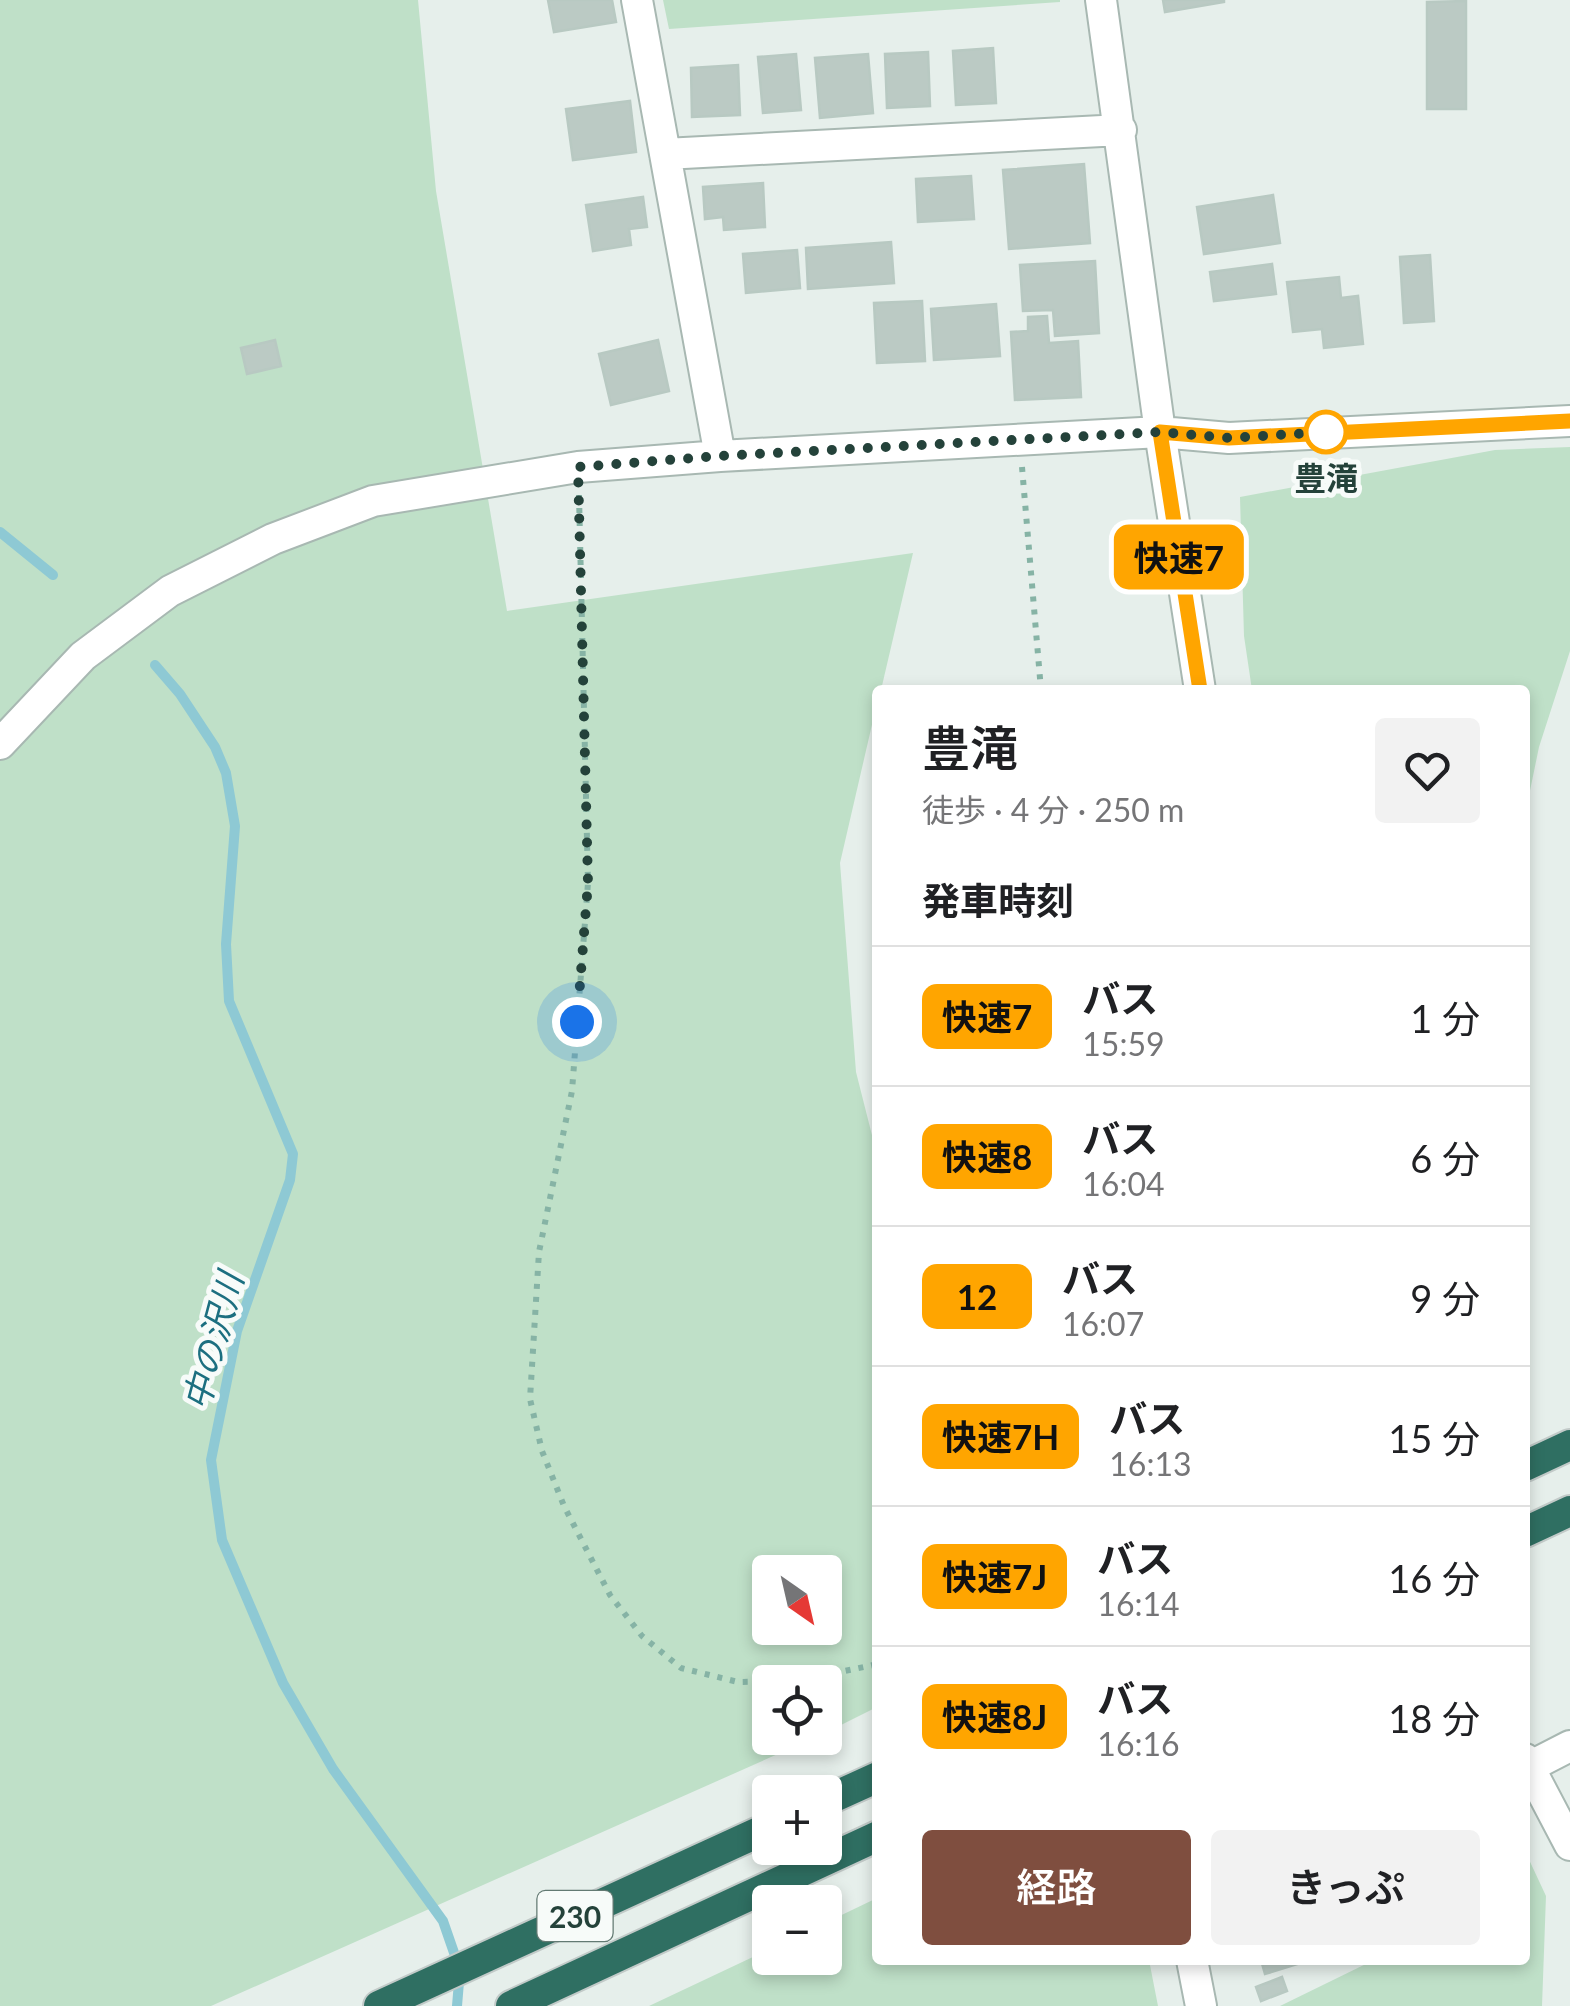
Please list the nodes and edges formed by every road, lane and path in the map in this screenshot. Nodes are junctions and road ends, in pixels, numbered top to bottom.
1 (638, 0) edge
2 (1100, 0) edge
3 (1120, 130) junction
4 (665, 154) junction
5 (1570, 421) edge
6 (1160, 432) junction
7 (1020, 442) junction
8 (720, 456) junction
9 (578, 467) junction
10 (1041, 685) edge
11 (1199, 685) edge
12 (0, 744) edge
13 (1570, 1445) edge
14 (1530, 1464) edge
15 (1570, 1511) edge
16 (1530, 1530) edge
17 (872, 1665) edge
18 (1570, 1746) edge
19 (1530, 1762) edge
20 (1530, 1769) edge
21 (872, 1780) edge
22 (842, 1793) edge
23 (752, 1834) edge
24 (872, 1839) edge
25 (1570, 1846) edge
26 (1193, 1965) edge
27 (379, 2006) edge
28 (511, 2006) edge
29 (1200, 2006) edge

1 - 4 street
2 - 3 street
3 - 4 street
3 - 6 street
4 - 8 street
5 - 6 street
6 - 7 street
6 - 11 street
7 - 8 street
7 - 10 path
8 - 9 street
9 - 12 street
9 - 17 path
13 - 14 highway
15 - 16 highway
18 - 19 street
20 - 25 street
21 - 22 highway
23 - 27 highway, 230
24 - 28 highway, 230
26 - 29 street

